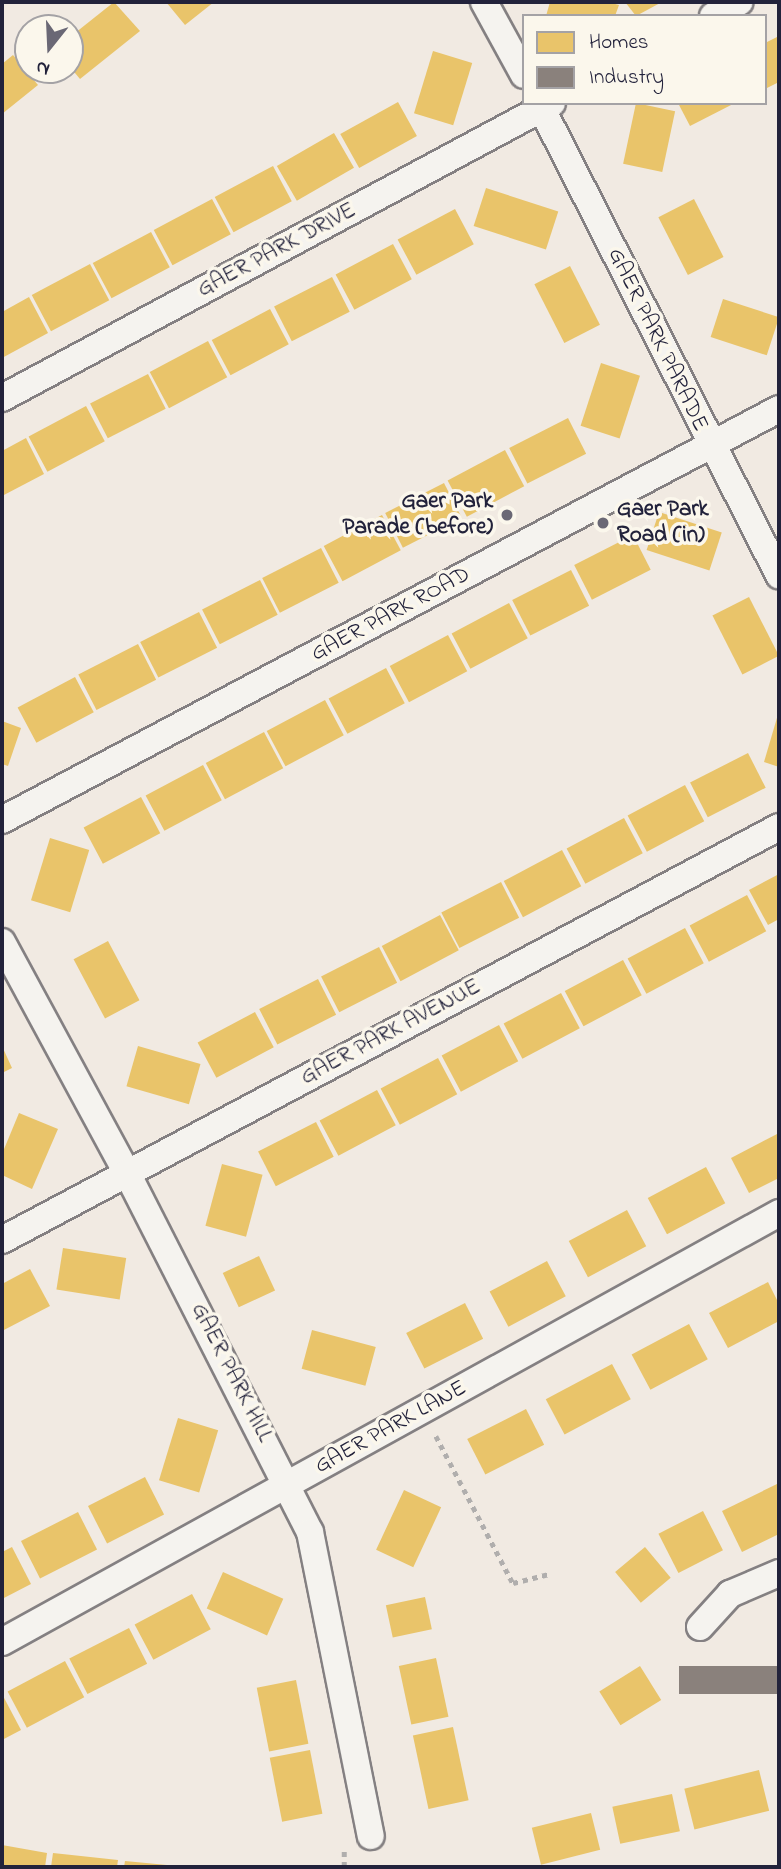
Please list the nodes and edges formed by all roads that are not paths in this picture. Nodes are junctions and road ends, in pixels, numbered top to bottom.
1 (484, 2) edge
2 (739, 2) edge
3 (717, 14) edge
4 (522, 71) edge
5 (544, 105) edge
6 (2, 398) edge
7 (779, 409) edge
8 (710, 446) junction
9 (779, 575) edge
10 (2, 820) edge
11 (779, 827) edge
12 (2, 942) edge
13 (127, 1173) junction
14 (779, 1213) edge
15 (2, 1240) edge
16 (289, 1485) junction
17 (779, 1573) edge
18 (700, 1627) dead end
19 (2, 1642) edge
20 (371, 1836) dead end

1 - 4 street
2 - 3 street
5 - 6 street, GAER PARK DRIVE
5 - 8 street, GAER PARK PARADE
7 - 8 street, GAER PARK ROAD
8 - 9 street, GAER PARK PARADE
8 - 10 street, GAER PARK ROAD
11 - 13 street, GAER PARK AVENUE
12 - 13 street, GAER PARK HILL
13 - 15 street, GAER PARK AVENUE
13 - 16 street, GAER PARK HILL
14 - 16 street, GAER PARK LANE
16 - 19 street, GAER PARK LANE
16 - 20 street, GAER PARK HILL
17 - 18 street

